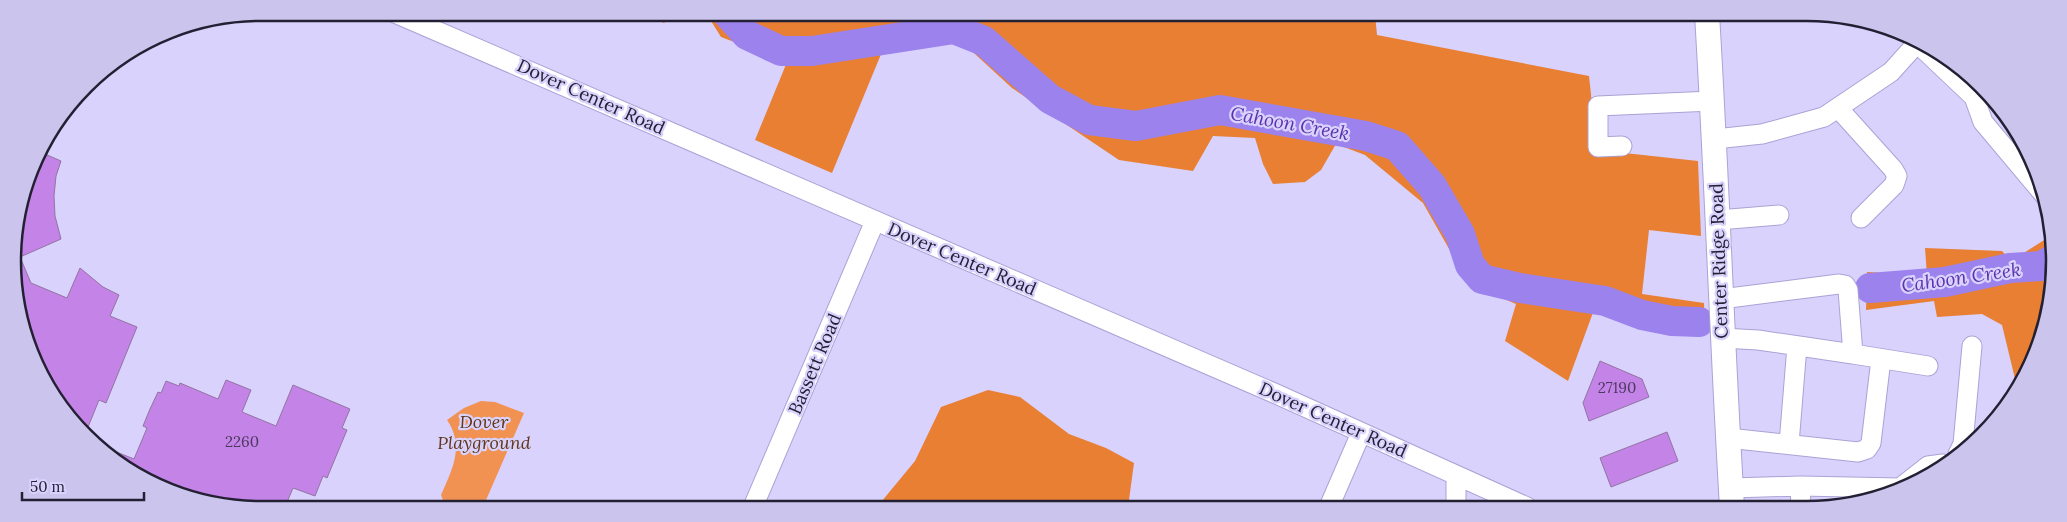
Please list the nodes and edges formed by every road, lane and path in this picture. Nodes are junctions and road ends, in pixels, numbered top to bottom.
1 (413, 21) edge
2 (1706, 21) edge
3 (1914, 47) edge
4 (1938, 61) edge
5 (1712, 101) junction
6 (1838, 108) junction
7 (1715, 139) junction
8 (1622, 146) dead end
9 (2012, 146) edge
10 (2029, 171) edge
11 (1779, 215) dead end
12 (1861, 218) dead end
13 (1718, 220) junction
14 (875, 221) junction
15 (1721, 299) junction
16 (1722, 338) junction
17 (1796, 346) junction
18 (1972, 346) dead end
19 (1853, 354) junction
20 (1880, 359) junction
21 (1928, 366) dead end
22 (1361, 434) junction
23 (1728, 438) junction
24 (1963, 442) edge
25 (1789, 444) junction
26 (1456, 475) junction
27 (1800, 486) junction
28 (1884, 488) edge
29 (1732, 498) edge
30 (756, 501) edge
31 (1332, 501) edge
32 (1456, 501) edge
33 (1514, 501) edge
34 (1801, 501) edge

1 - 14 street, Dover Center Road
2 - 5 main road, Center Ridge Road
3 - 6 street
4 - 9 street
5 - 7 main road, Center Ridge Road
5 - 8 street
6 - 7 street
6 - 12 street
7 - 13 main road, Center Ridge Road
9 - 10 street
11 - 13 street
13 - 15 main road, Center Ridge Road
14 - 22 street, Dover Center Road
14 - 30 street, Bassett Road
15 - 16 main road, Center Ridge Road
15 - 19 street
16 - 17 street
16 - 23 main road, Center Ridge Road
17 - 19 street
17 - 25 street
18 - 24 street
19 - 20 street
20 - 21 street
20 - 25 street
22 - 26 street, Dover Center Road
22 - 31 street
23 - 25 street
23 - 29 main road, Center Ridge Road
26 - 32 street
26 - 33 street, Dover Center Road
27 - 28 street
27 - 29 street
27 - 34 street

